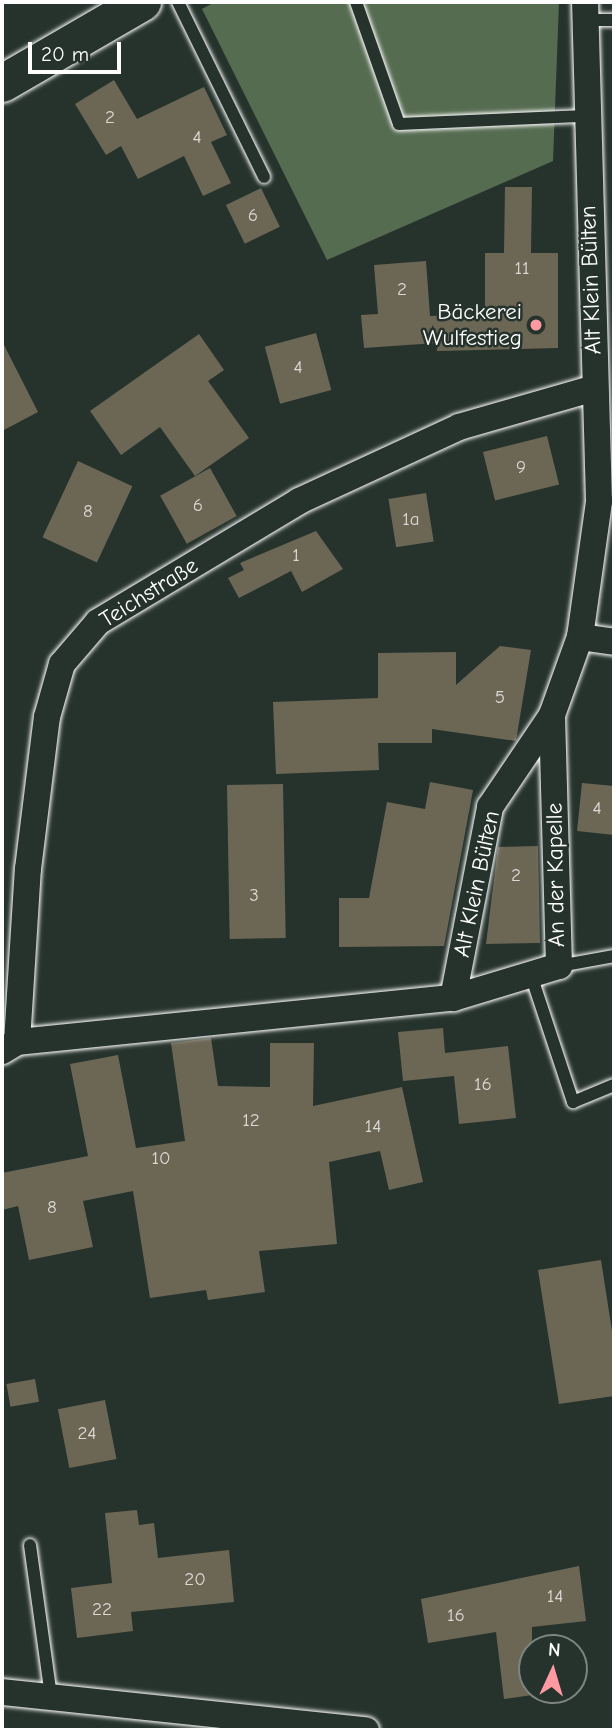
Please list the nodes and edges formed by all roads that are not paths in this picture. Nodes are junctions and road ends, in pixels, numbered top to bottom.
1 (142, 2) edge
2 (178, 2) edge
3 (356, 2) edge
4 (586, 11) edge
5 (614, 20) edge
6 (2, 83) edge
7 (585, 116) junction
8 (264, 177) dead end
9 (595, 388) junction
10 (606, 425) edge
11 (580, 637) junction
12 (614, 642) edge
13 (552, 715) junction
14 (614, 956) edge
15 (559, 966) junction
16 (531, 975) junction
17 (453, 998) junction
18 (9, 1046) edge
19 (614, 1085) edge
20 (30, 1545) dead end
21 (2, 1692) edge
22 (51, 1697) junction
23 (366, 1730) edge

1 - 6 street
2 - 8 lane
3 - 7 lane
4 - 5 lane
4 - 7 street, Alt Klein Bülten
7 - 9 street, Alt Klein Bülten
9 - 10 street, Alt Klein Bülten
9 - 18 street, Teichstraße
10 - 11 street, Alt Klein Bülten
11 - 12 street
11 - 13 street, Alt Klein Bülten
13 - 15 street, An der Kapelle
13 - 17 street, Alt Klein Bülten
14 - 15 lane
15 - 16 street, An der Kapelle
16 - 17 street, An der Kapelle
16 - 19 lane
17 - 18 street
20 - 22 lane
21 - 22 street
22 - 23 street

